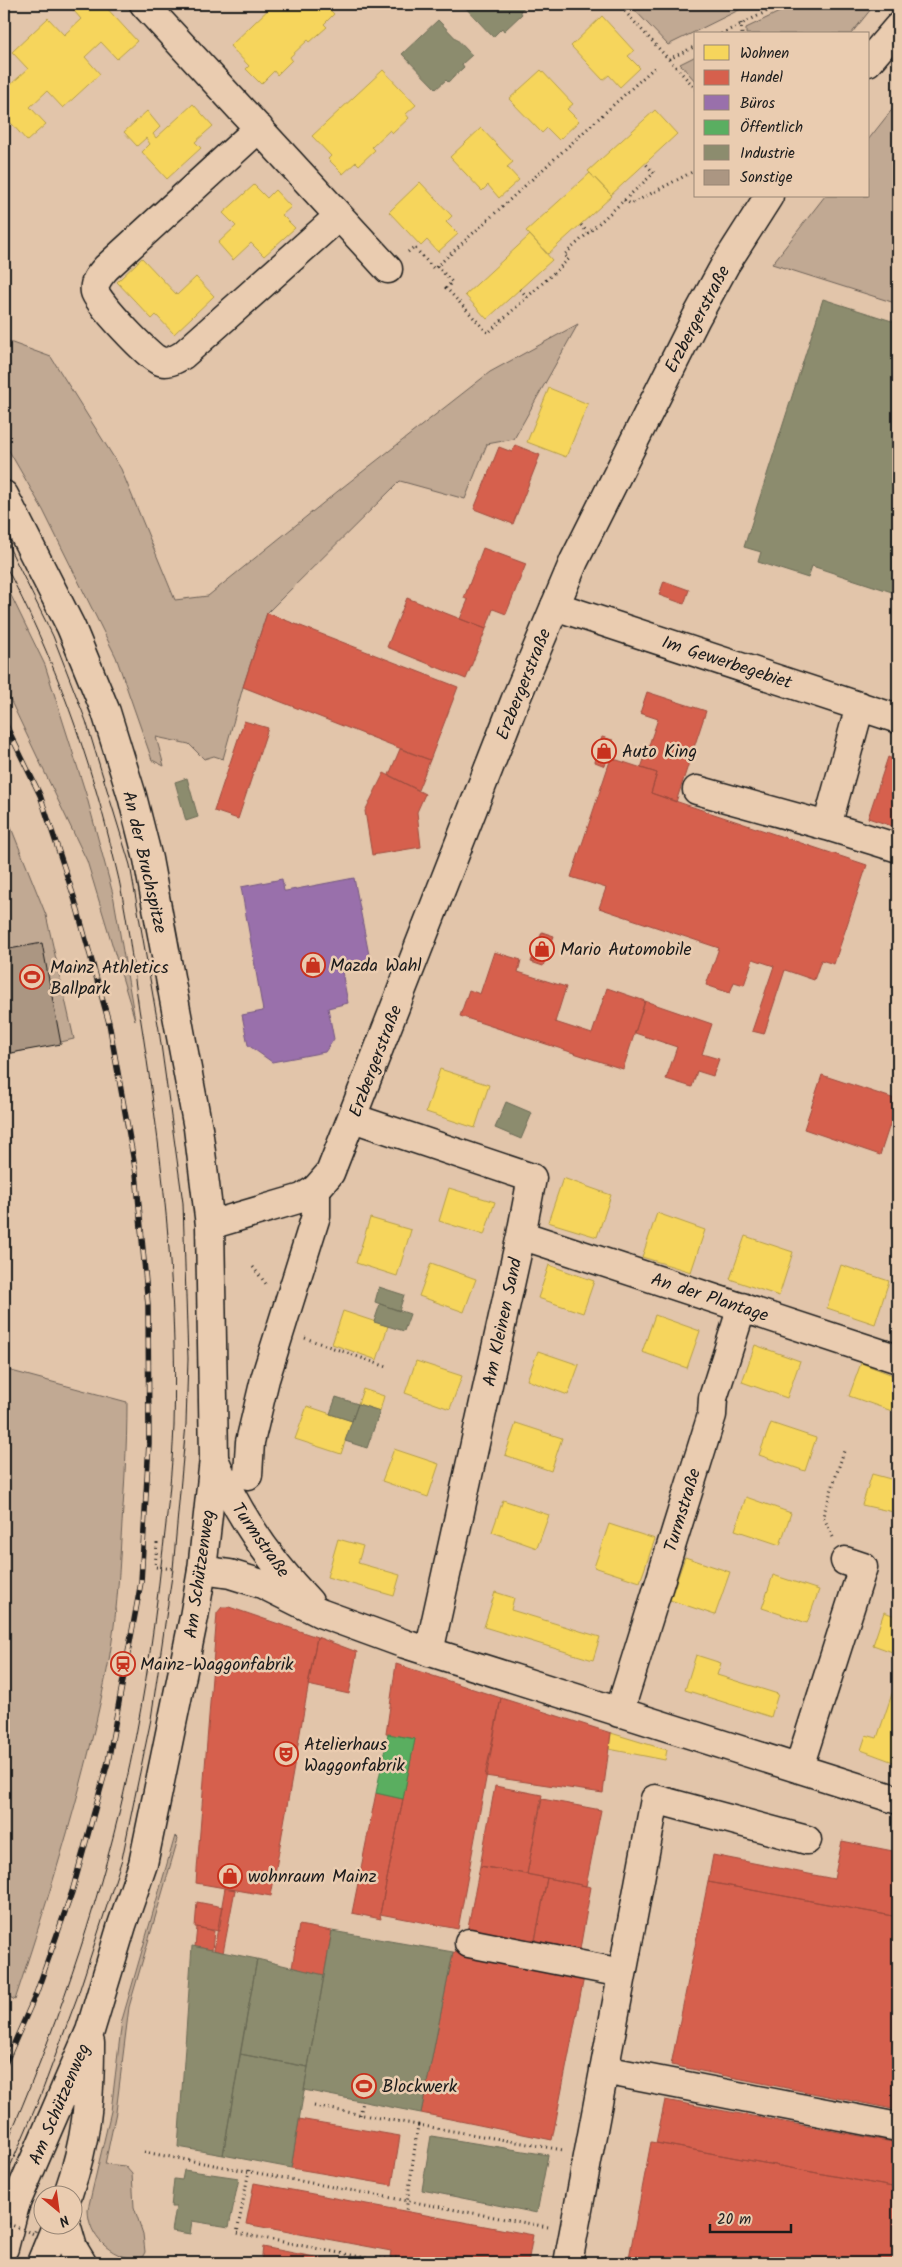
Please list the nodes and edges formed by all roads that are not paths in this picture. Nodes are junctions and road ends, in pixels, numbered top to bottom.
1 (144, 4) edge
2 (898, 27) edge
3 (870, 60) edge
4 (259, 128) junction
5 (768, 198) edge
6 (339, 216) junction
7 (388, 269) road end
8 (8, 504) edge
9 (555, 606) junction
10 (860, 706) junction
11 (898, 718) edge
12 (697, 790) dead end
13 (827, 826) junction
14 (898, 848) edge
15 (353, 1118) junction
16 (316, 1189) junction
17 (210, 1225) junction
18 (521, 1236) junction
19 (742, 1307) junction
20 (898, 1359) edge
21 (214, 1459) junction
22 (248, 1474) dead end
23 (845, 1561) road end
24 (192, 1570) junction
25 (320, 1614) junction
26 (429, 1652) junction
27 (619, 1713) junction
28 (799, 1767) junction
29 (898, 1800) edge
30 (807, 1840) dead end
31 (469, 1943) dead end
32 (622, 1973) junction
33 (90, 2031) junction
34 (604, 2070) junction
35 (898, 2127) edge
36 (71, 2184) edge
37 (8, 2218) edge
38 (46, 2234) edge
39 (69, 2234) edge
40 (4, 2248) edge
41 (41, 2263) edge
42 (82, 2263) edge
43 (568, 2263) edge

1 - 4 street
2 - 3 street
4 - 6 street
4 - 6 street
5 - 9 street, Erzbergerstraße
6 - 7 street
8 - 17 street, An der Bruchspitze
9 - 10 street, Im Gewerbegebiet
9 - 15 street, Erzbergerstraße
10 - 11 street, Im Gewerbegebiet
10 - 13 street
12 - 13 street
13 - 14 street
15 - 16 street, Erzbergerstraße
15 - 18 street, Am Kleinen Sand
16 - 17 street, Erzbergerstraße
16 - 22 street
17 - 21 street, Am Schützenweg
18 - 19 street, An der Plantage
18 - 26 street, Am Kleinen Sand
19 - 20 street, An der Plantage
19 - 27 street, Turmstraße
21 - 24 street, Am Schützenweg
21 - 25 street, Turmstraße
23 - 28 street
24 - 25 street, Turmstraße
24 - 33 street, Am Schützenweg
25 - 26 street, Turmstraße
26 - 27 street, Turmstraße
27 - 28 street, Turmstraße
28 - 29 street, Turmstraße
30 - 32 street
31 - 32 street
32 - 34 street
33 - 36 street, Am Schützenweg
33 - 37 street, Am Schützenweg
34 - 35 street
34 - 43 street
37 - 40 street, Am Schützenweg
38 - 41 street
39 - 42 street

